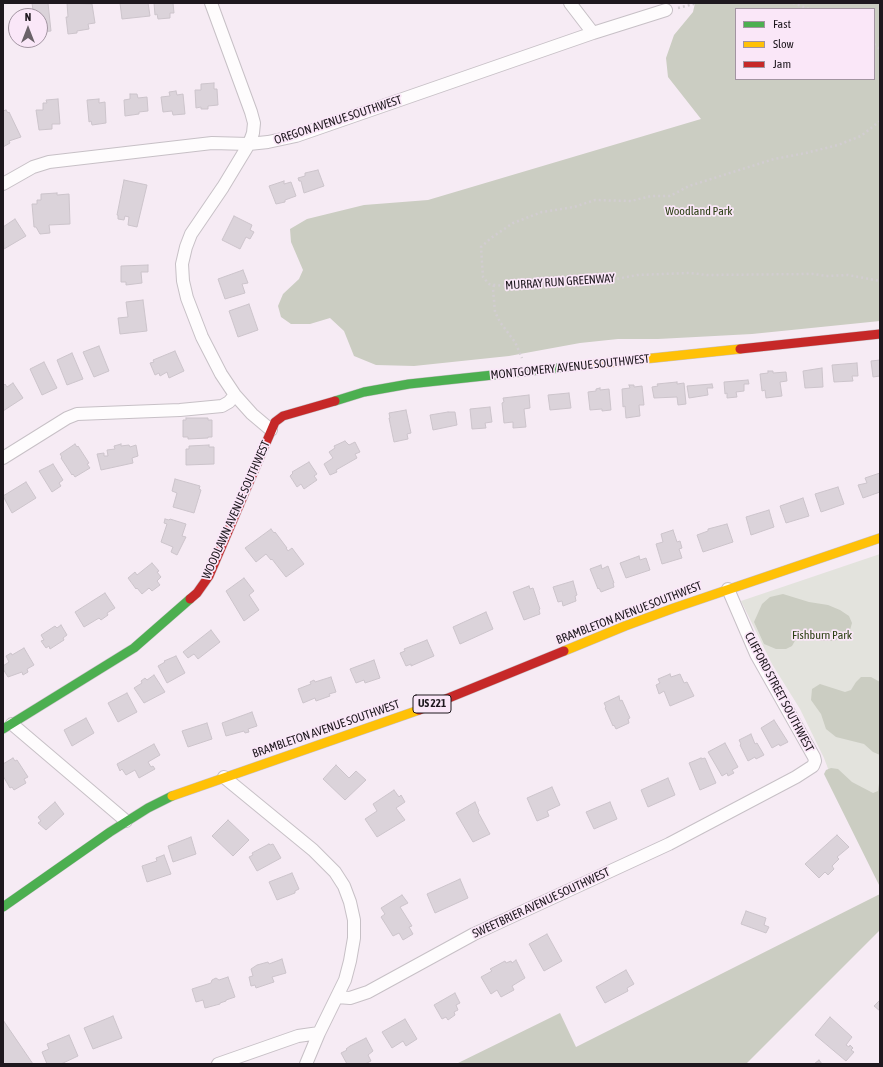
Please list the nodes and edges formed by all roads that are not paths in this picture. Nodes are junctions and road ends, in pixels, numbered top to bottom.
1 (211, 3) edge
2 (570, 3) edge
3 (666, 10) road end
4 (593, 34) junction
5 (249, 144) junction
6 (3, 184) edge
7 (880, 334) edge
8 (235, 395) junction
9 (271, 430) junction
10 (3, 458) edge
11 (880, 538) edge
12 (728, 589) junction
13 (8, 726) edge
14 (224, 777) junction
15 (744, 804) joint
16 (126, 821) junction
17 (3, 907) edge
18 (337, 997) junction
19 (319, 1033) junction
20 (218, 1064) edge
21 (306, 1064) edge

1 - 5 street, WOODLAWN AVENUE SOUTHWEST
2 - 4 street
3 - 4 street, OREGON AVENUE SOUTHWEST
4 - 5 street, OREGON AVENUE SOUTHWEST
5 - 6 street, OREGON AVENUE SOUTHWEST
5 - 8 street, WOODLAWN AVENUE SOUTHWEST
7 - 9 street, MONTGOMERY AVENUE SOUTHWEST
8 - 9 street, WOODLAWN AVENUE SOUTHWEST
8 - 10 street
9 - 13 street, WOODLAWN AVENUE SOUTHWEST
11 - 12 street, BRAMBLETON AVENUE SOUTHWEST / US 221
12 - 14 street, BRAMBLETON AVENUE SOUTHWEST / US 221
12 - 15 street, CLIFFORD STREET SOUTHWEST
13 - 16 street
14 - 16 street, BRAMBLETON AVENUE SOUTHWEST / US 221
14 - 18 street
15 - 18 street, SWEETBRIER AVENUE SOUTHWEST
16 - 17 street, BRAMBLETON AVENUE SOUTHWEST / US 221
18 - 19 street
19 - 20 street
19 - 21 street

